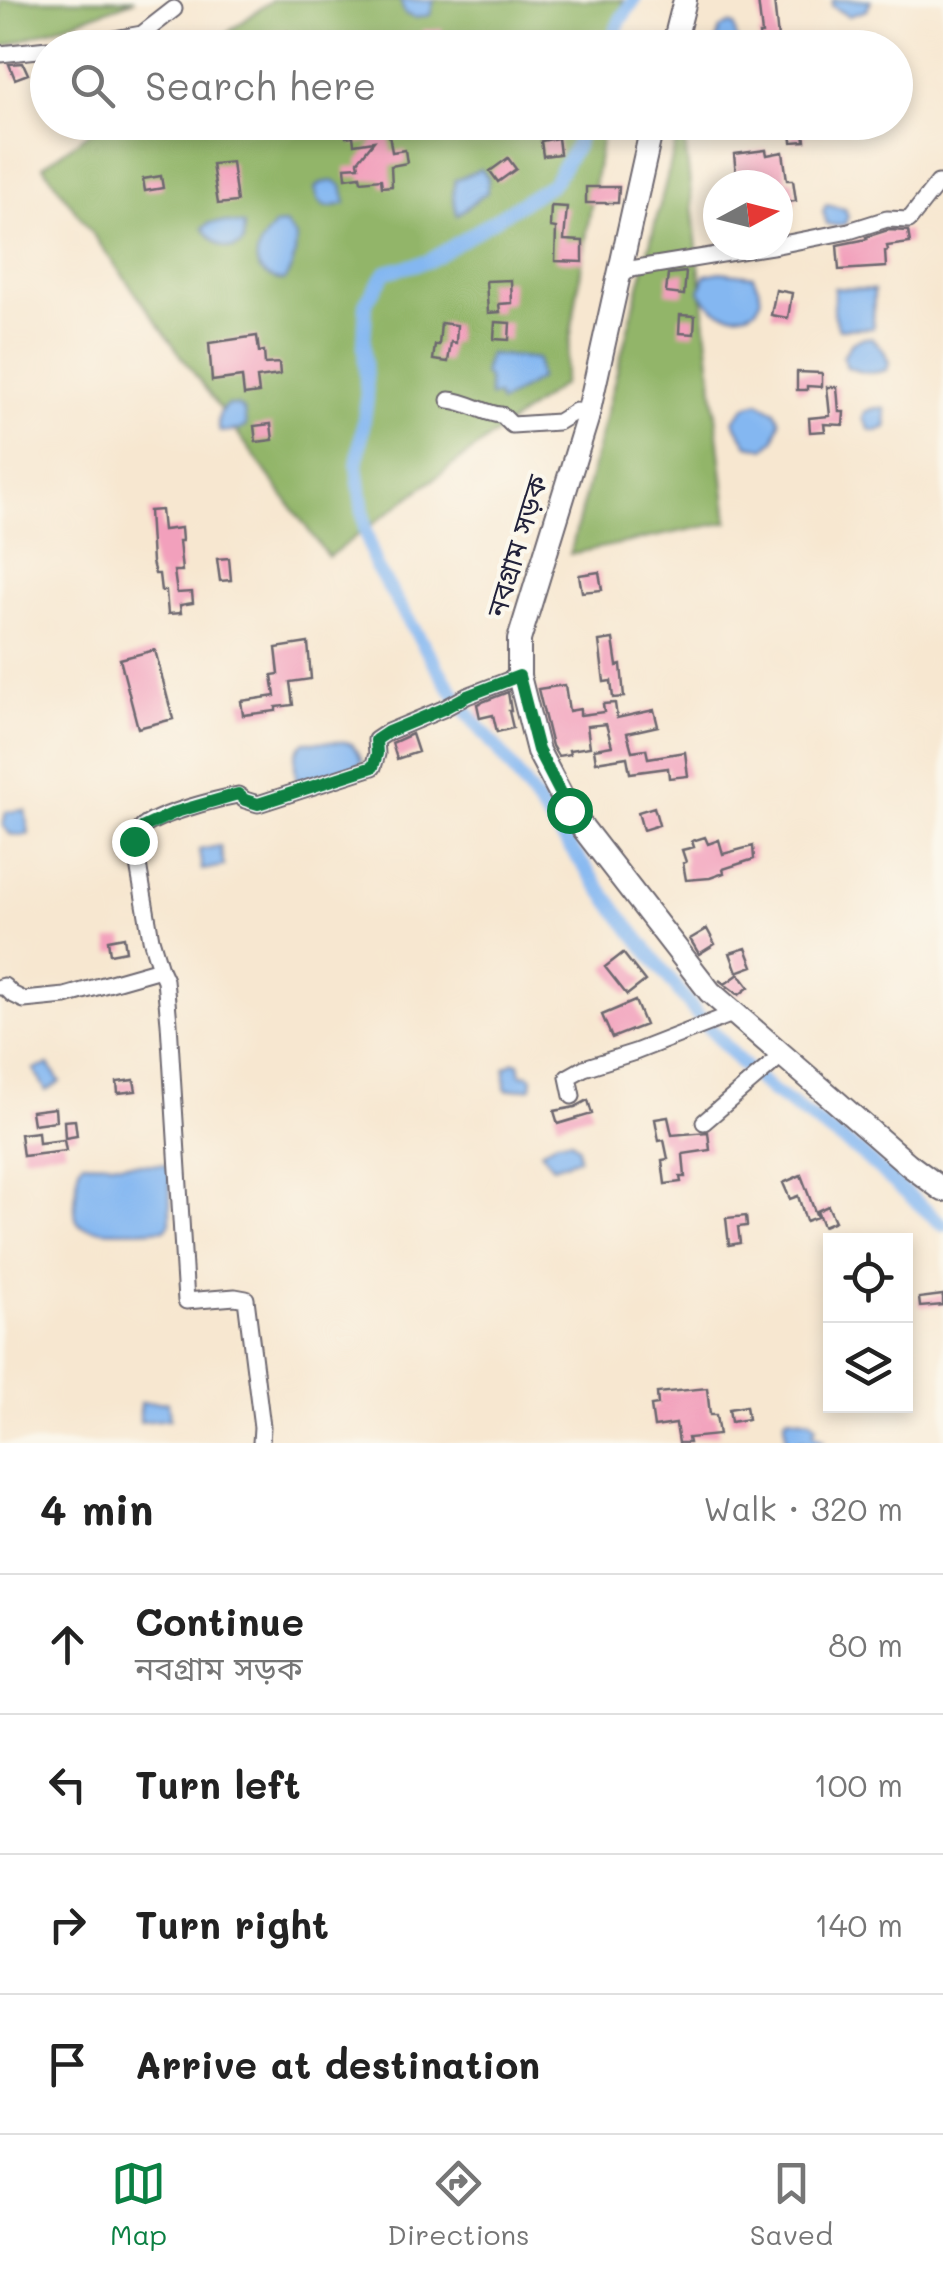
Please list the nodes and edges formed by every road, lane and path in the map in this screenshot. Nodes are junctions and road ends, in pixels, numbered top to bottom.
1 (685, 0) edge
2 (174, 9) dead end
3 (147, 30) edge
4 (677, 30) edge
5 (30, 52) edge
6 (0, 54) edge
7 (649, 140) edge
8 (943, 184) edge
9 (793, 242) edge
10 (703, 257) edge
11 (618, 278) junction
12 (449, 400) dead end
13 (588, 412) junction
14 (519, 676) junction
15 (160, 970) junction
16 (0, 988) edge
17 (734, 1013) junction
18 (774, 1061) junction
19 (572, 1096) dead end
20 (704, 1122) dead end
21 (943, 1190) edge
22 (261, 1443) edge

1 - 4 main road
2 - 3 street
5 - 6 street
7 - 11 main road, নবগ্রাম সড়ক
8 - 9 street
10 - 11 street
11 - 13 main road, নবগ্রাম সড়ক
12 - 13 street
13 - 14 main road, নবগ্রাম সড়ক
14 - 15 street
14 - 17 main road, নবগ্রাম সড়ক
15 - 16 street
15 - 22 street
17 - 18 main road, নবগ্রাম সড়ক
17 - 19 street
18 - 20 street
18 - 21 main road, নবগ্রাম সড়ক

